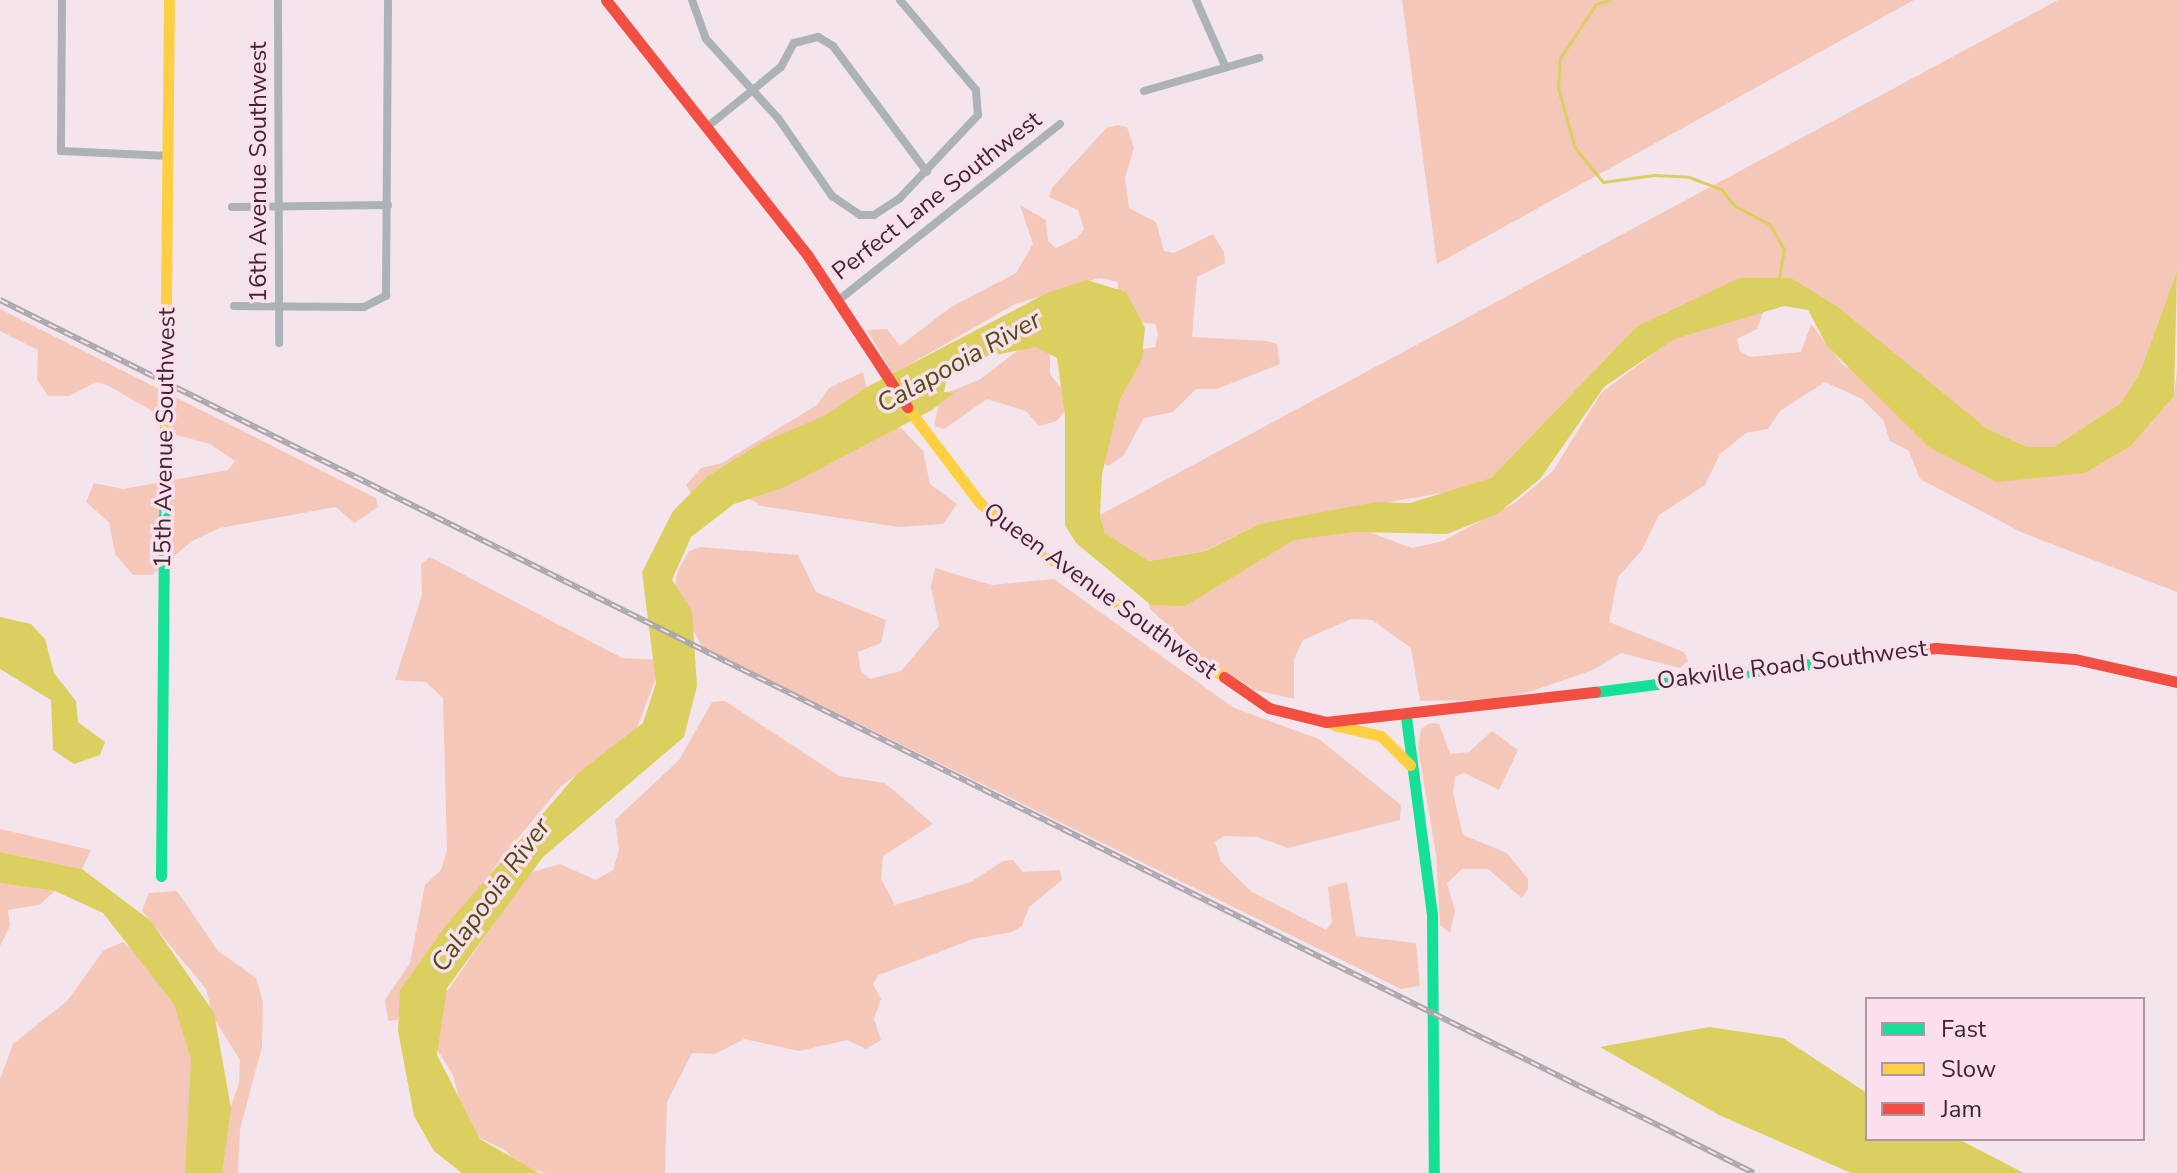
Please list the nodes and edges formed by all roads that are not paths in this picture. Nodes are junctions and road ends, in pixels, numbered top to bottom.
1 (62, 0) edge
2 (169, 0) edge
3 (278, 0) edge
4 (388, 0) edge
5 (606, 0) edge
6 (692, 0) edge
7 (900, 0) edge
8 (1196, 0) edge
9 (1259, 58) dead end
10 (1226, 68) junction
11 (752, 91) junction
12 (1144, 91) dead end
13 (1060, 124) dead end
14 (707, 127) junction
15 (168, 156) junction
16 (927, 172) junction
17 (280, 205) junction
18 (388, 205) junction
19 (232, 207) dead end
20 (840, 299) junction
21 (280, 305) junction
22 (234, 306) dead end
23 (279, 343) dead end
24 (2177, 682) edge
25 (1406, 717) junction
26 (1326, 722) junction
27 (1414, 773) junction
28 (161, 876) dead end
29 (1434, 1173) edge

1 - 15 street
2 - 15 main road, 15th Avenue Southwest
3 - 17 street, 16th Avenue Southwest
4 - 18 street
5 - 14 main road, Queen Avenue Southwest
6 - 11 street
7 - 16 street
8 - 10 street
9 - 10 street
10 - 12 street
11 - 14 street
11 - 16 street
11 - 16 street
13 - 20 street, Perfect Lane Southwest
14 - 20 main road, Queen Avenue Southwest
15 - 28 main road, 15th Avenue Southwest
17 - 18 street
17 - 19 street
17 - 21 street, 16th Avenue Southwest
18 - 21 street
20 - 26 main road, Queen Avenue Southwest
21 - 22 street
21 - 23 street, 16th Avenue Southwest
24 - 25 main road, Oakville Road Southwest
25 - 26 main road, Queen Avenue Southwest
25 - 27 main road
26 - 27 main road
27 - 29 main road

